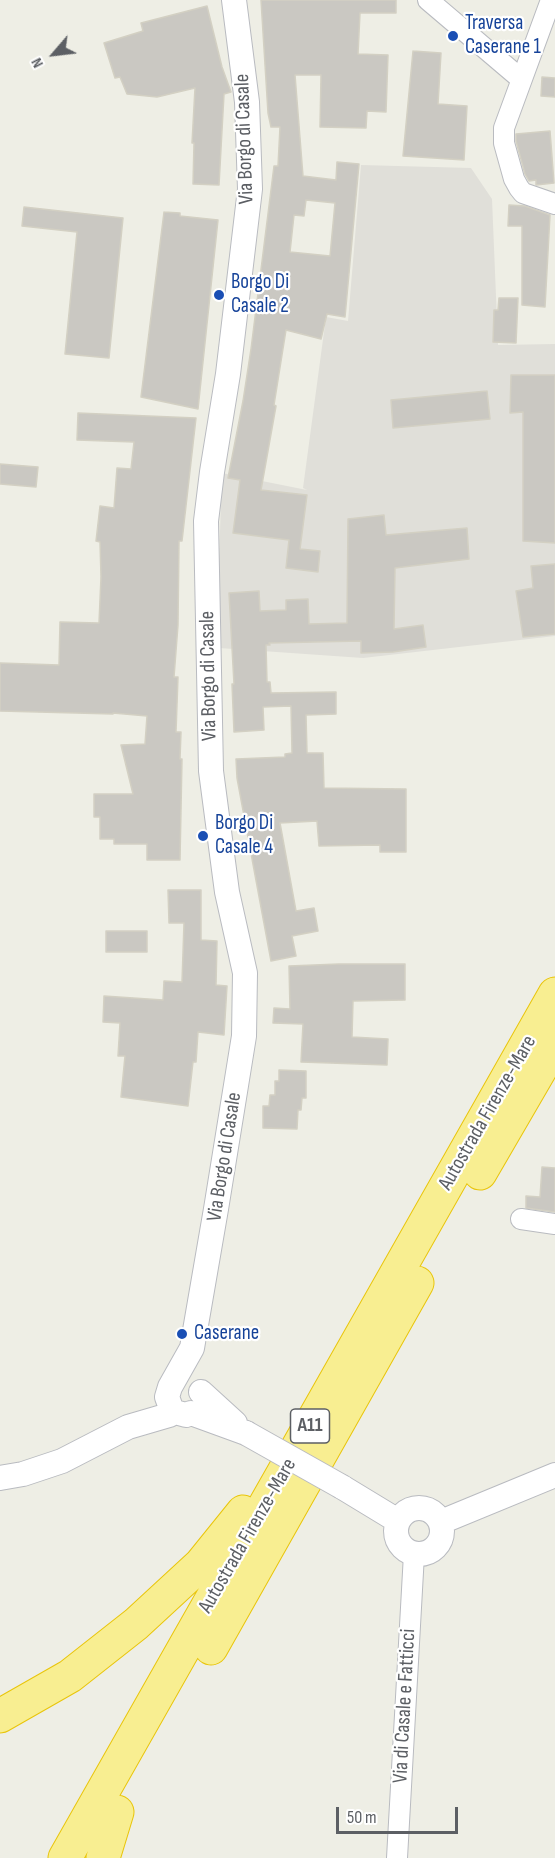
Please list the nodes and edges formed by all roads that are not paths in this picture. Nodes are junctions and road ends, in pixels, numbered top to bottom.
1 (234, 0) edge
2 (428, 0) edge
3 (551, 0) edge
4 (521, 79) junction
5 (555, 204) edge
6 (555, 994) edge
7 (555, 1044) edge
8 (521, 1219) dead end
9 (555, 1224) edge
10 (184, 1397) junction
11 (321, 1407) junction
12 (555, 1475) edge
13 (0, 1478) edge
14 (398, 1521) junction
15 (441, 1522) junction
16 (414, 1554) junction
17 (0, 1716) edge
18 (117, 1812) junction
19 (65, 1858) edge
20 (91, 1858) edge
21 (103, 1858) edge
22 (397, 1858) edge

1 - 10 street, Via Borgo di Casale
2 - 4 street
3 - 4 street
4 - 5 street
6 - 11 highway, Autostrada Firenze-Mare / A11
7 - 18 highway, Autostrada Firenze-Mare / A11
8 - 9 street
10 - 13 street
10 - 14 street, bridge
11 - 17 highway
11 - 19 highway, Autostrada Firenze-Mare / A11
12 - 15 street
14 - 15 street
14 - 16 street
15 - 16 street
16 - 22 street, Via di Casale e Fatticci
18 - 20 highway, Autostrada Firenze-Mare / A11
18 - 21 highway

